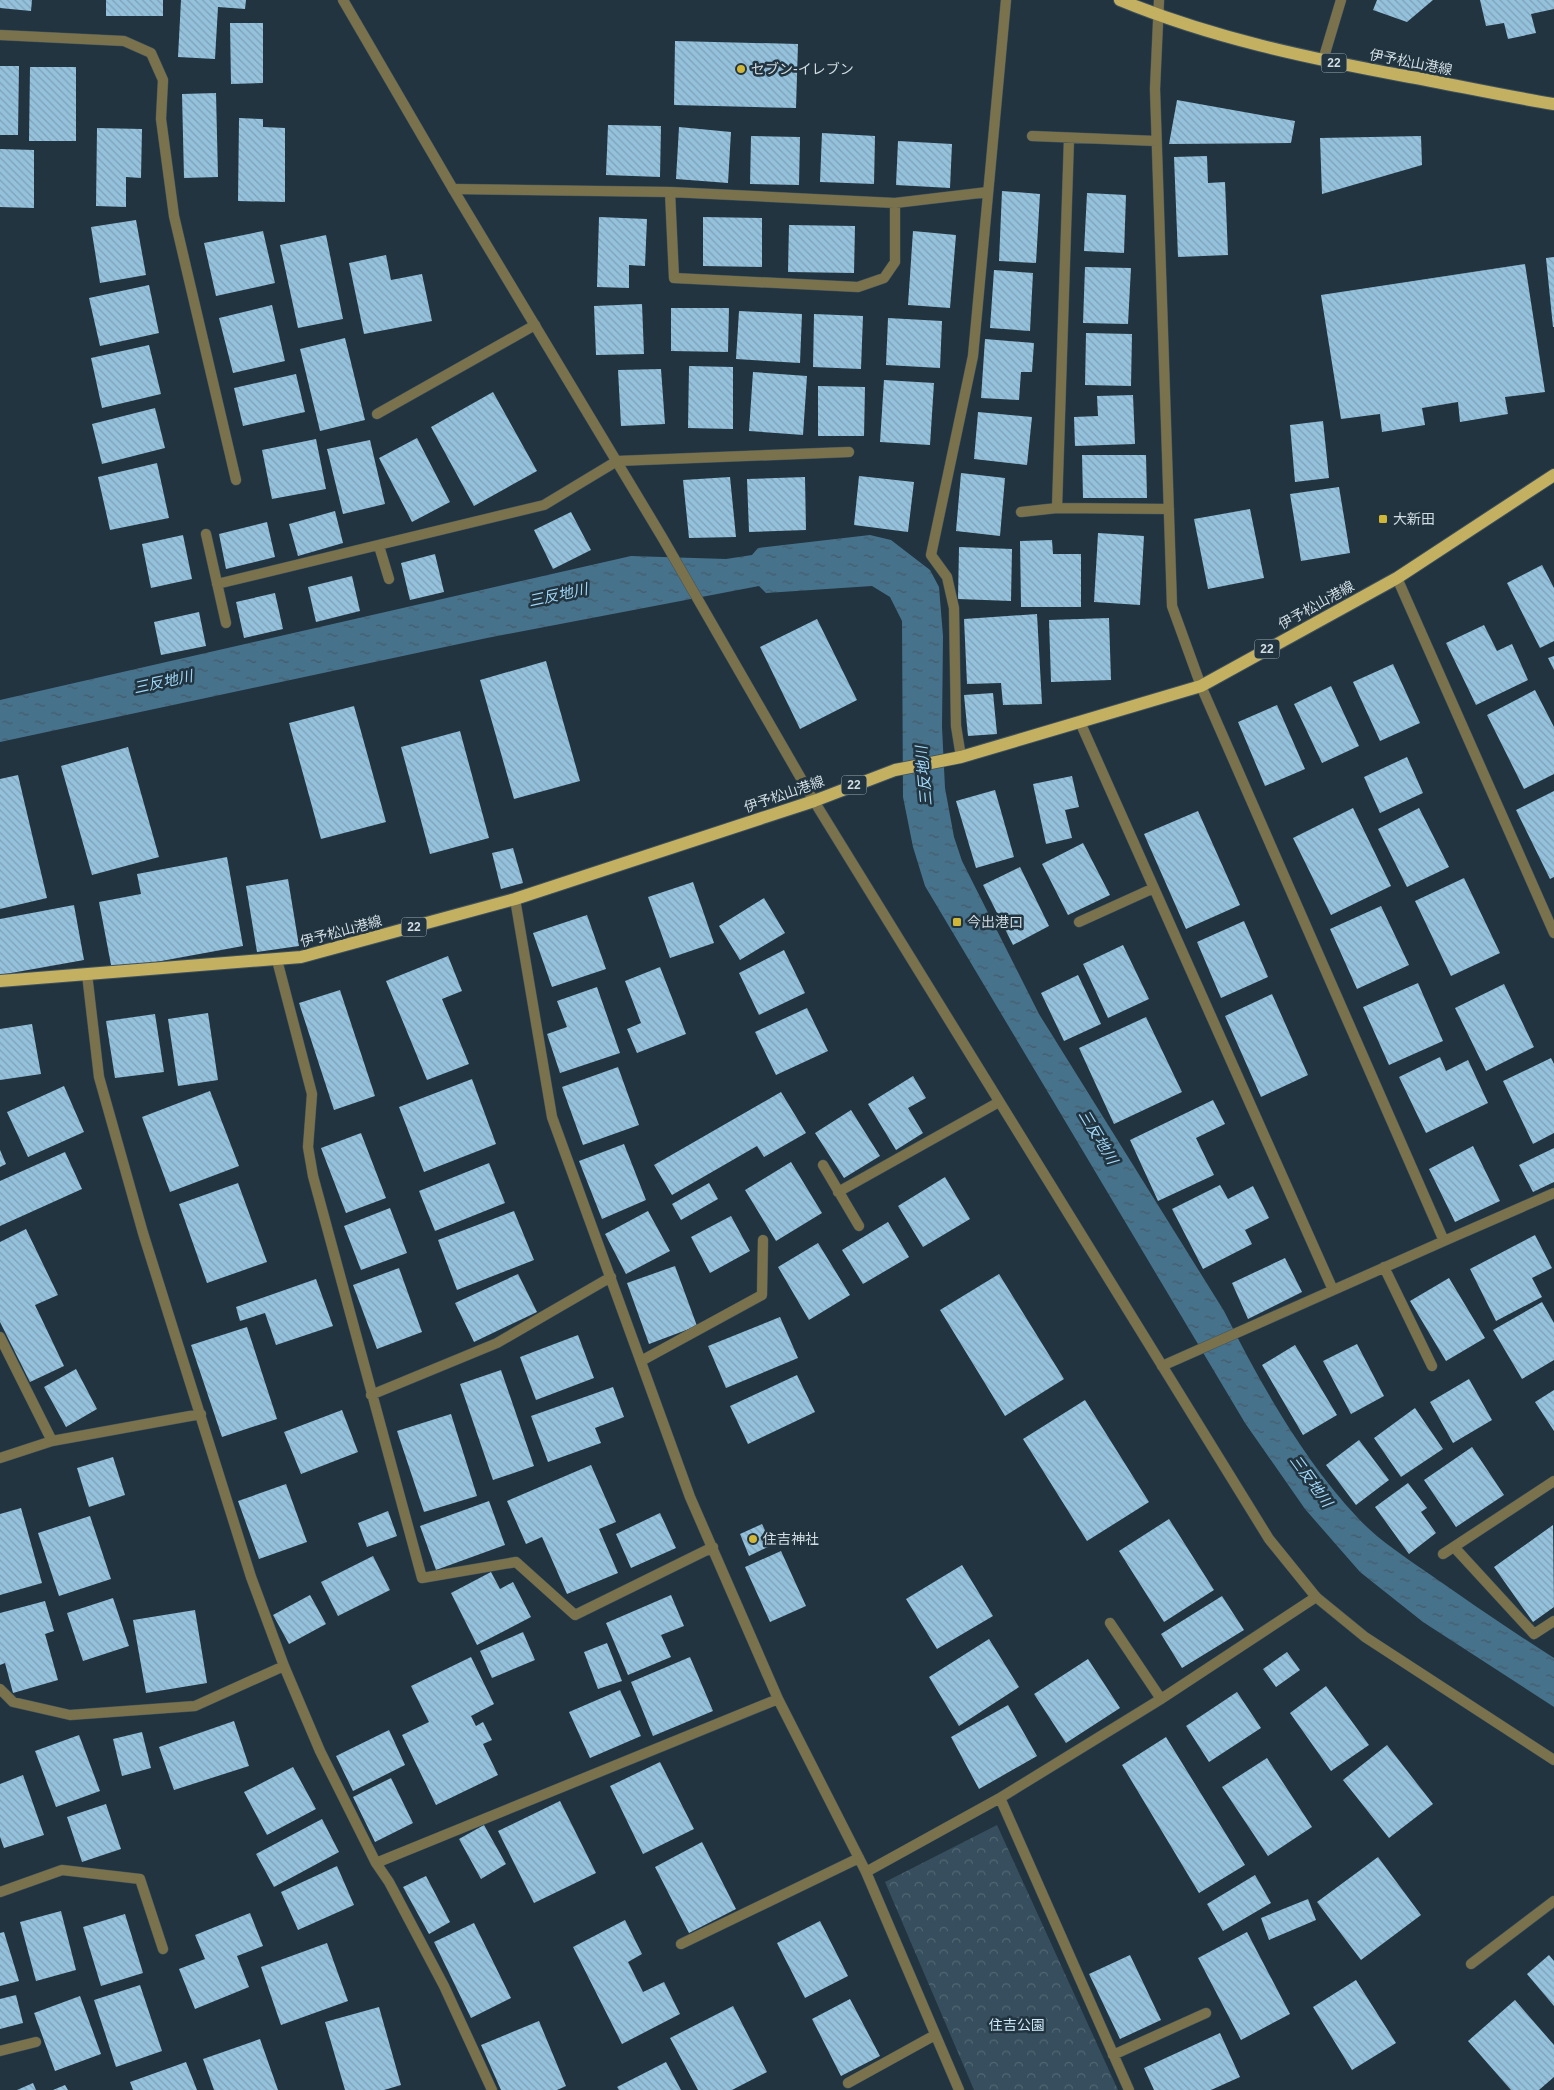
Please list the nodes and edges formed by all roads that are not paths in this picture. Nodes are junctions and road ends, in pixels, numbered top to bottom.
1 (343, 0) edge
2 (1006, 0) edge
3 (1120, 0) edge
4 (1159, 0) edge
5 (1341, 0) edge
6 (1158, 16) junction
7 (0, 35) edge
8 (1323, 60) junction
9 (1554, 104) edge
10 (1032, 136) dead end
11 (1069, 138) junction
12 (1156, 141) junction
13 (453, 189) junction
14 (670, 192) junction
15 (988, 192) junction
16 (895, 203) junction
17 (535, 325) junction
18 (377, 414) dead end
19 (849, 452) dead end
20 (617, 461) junction
21 (1554, 475) edge
22 (236, 480) dead end
23 (1057, 508) junction
24 (1169, 509) junction
25 (1021, 512) dead end
26 (206, 534) dead end
27 (379, 546) junction
28 (1397, 578) junction
29 (389, 579) dead end
30 (218, 584) junction
31 (226, 623) dead end
32 (1201, 686) junction
33 (1080, 722) junction
34 (956, 758) junction
35 (814, 801) junction
36 (1154, 888) junction
37 (515, 899) junction
38 (1079, 922) dead end
39 (1554, 933) edge
40 (277, 960) junction
41 (87, 974) junction
42 (0, 981) edge
43 (999, 1102) junction
44 (823, 1165) dead end
45 (838, 1192) junction
46 (1554, 1192) edge
47 (859, 1226) dead end
48 (763, 1240) dead end
49 (1444, 1241) junction
50 (1384, 1267) junction
51 (611, 1278) junction
52 (1333, 1290) junction
53 (0, 1337) edge
54 (641, 1361) junction
55 (1162, 1366) junction
56 (1432, 1366) dead end
57 (371, 1395) junction
58 (201, 1414) junction
59 (52, 1441) junction
60 (0, 1458) edge
61 (1554, 1481) edge
62 (1454, 1546) junction
63 (713, 1547) junction
64 (1443, 1554) dead end
65 (1316, 1597) junction
66 (1554, 1621) edge
67 (1110, 1623) dead end
68 (284, 1666) junction
69 (0, 1688) edge
70 (778, 1699) junction
71 (1161, 1699) junction
72 (1554, 1760) edge
73 (1000, 1798) junction
74 (860, 1858) junction
75 (376, 1863) junction
76 (866, 1872) junction
77 (0, 1892) edge
78 (1554, 1901) edge
79 (681, 1944) dead end
80 (164, 1949) dead end
81 (1471, 1964) dead end
82 (1206, 2013) dead end
83 (936, 2035) junction
84 (36, 2042) dead end
85 (0, 2051) edge
86 (1113, 2055) junction
87 (848, 2082) dead end
88 (492, 2090) edge
89 (959, 2090) edge
90 (1129, 2090) edge

1 - 13 street
2 - 15 street
3 - 6 main road, 伊予松山港線 / 22
4 - 6 street
5 - 8 street
6 - 8 main road, 伊予松山港線 / 22
6 - 12 street
7 - 22 street
8 - 9 main road, 伊予松山港線 / 22
10 - 11 street
11 - 12 street
11 - 23 street
12 - 24 street
13 - 14 street
13 - 17 street
14 - 16 street
14 - 16 street
15 - 16 street
15 - 34 street
17 - 18 street
17 - 20 street
19 - 20 street
20 - 27 street
20 - 35 street
21 - 28 main road, 伊予松山港線 / 22
23 - 24 street
23 - 25 street
24 - 32 street
26 - 30 street
27 - 29 street
27 - 30 street
28 - 32 main road, 伊予松山港線 / 22
28 - 39 street
30 - 31 street
32 - 33 main road, 伊予松山港線 / 22
32 - 49 street
33 - 34 main road, 伊予松山港線 / 22
33 - 36 street
34 - 35 main road, 伊予松山港線 / 22
35 - 37 main road, 伊予松山港線 / 22
35 - 43 street
36 - 38 street
36 - 52 street
37 - 40 main road, 伊予松山港線 / 22
37 - 51 street
40 - 41 main road, 伊予松山港線 / 22
40 - 57 street
41 - 42 main road, 伊予松山港線 / 22
41 - 58 street
43 - 45 street
43 - 55 street
44 - 45 street
45 - 47 street
46 - 49 street
48 - 54 street
49 - 50 street
50 - 52 street
50 - 56 street
51 - 54 street
51 - 57 street
52 - 55 street
53 - 59 street
54 - 63 street
55 - 65 street
57 - 63 street
58 - 59 street
58 - 68 street
59 - 60 street
61 - 62 street
62 - 64 street
62 - 66 street
63 - 70 street
65 - 71 street
65 - 72 street
67 - 71 street
68 - 69 street
68 - 75 street
70 - 74 street
70 - 75 street
71 - 73 street
73 - 76 street
73 - 86 street
74 - 76 street
74 - 79 street
75 - 88 street
76 - 83 street
77 - 80 street
78 - 81 street
82 - 86 street
83 - 87 street
83 - 89 street
84 - 85 street
86 - 90 street

